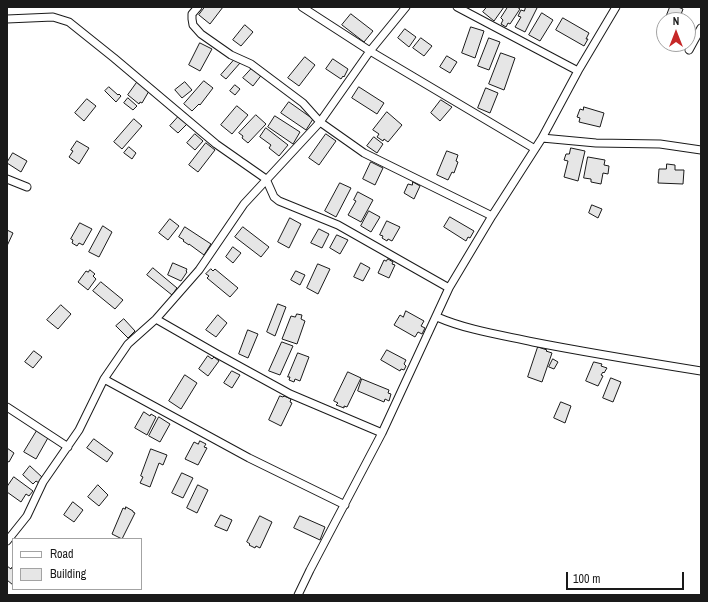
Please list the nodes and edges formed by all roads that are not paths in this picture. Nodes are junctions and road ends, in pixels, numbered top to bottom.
1 (198, 7) edge
2 (302, 7) edge
3 (406, 7) edge
4 (458, 7) edge
5 (616, 7) edge
6 (7, 19) edge
7 (701, 28) edge
8 (696, 37) edge
9 (370, 51) junction
10 (578, 71) junction
11 (320, 122) junction
12 (542, 138) junction
13 (535, 149) junction
14 (701, 150) edge
15 (7, 179) edge
16 (266, 179) junction
17 (27, 187) dead end
18 (492, 216) junction
19 (449, 288) junction
20 (437, 317) junction
21 (156, 319) junction
22 (701, 371) edge
23 (104, 379) junction
24 (7, 407) edge
25 (382, 433) junction
26 (68, 447) junction
27 (345, 505) junction
28 (7, 542) edge
29 (298, 595) edge

1 - 11 street
2 - 9 street
3 - 9 street
4 - 10 street
5 - 10 street
6 - 16 street
7 - 8 street
9 - 11 street
9 - 13 street
10 - 12 street
11 - 16 street
11 - 18 street
12 - 13 street
12 - 14 street
13 - 18 street
15 - 17 street
16 - 19 street
16 - 21 street
18 - 19 street
19 - 20 street
20 - 22 street
20 - 25 street
21 - 23 street
21 - 25 street
23 - 26 street
23 - 27 street
24 - 26 street
25 - 27 street
26 - 28 street
27 - 29 street

